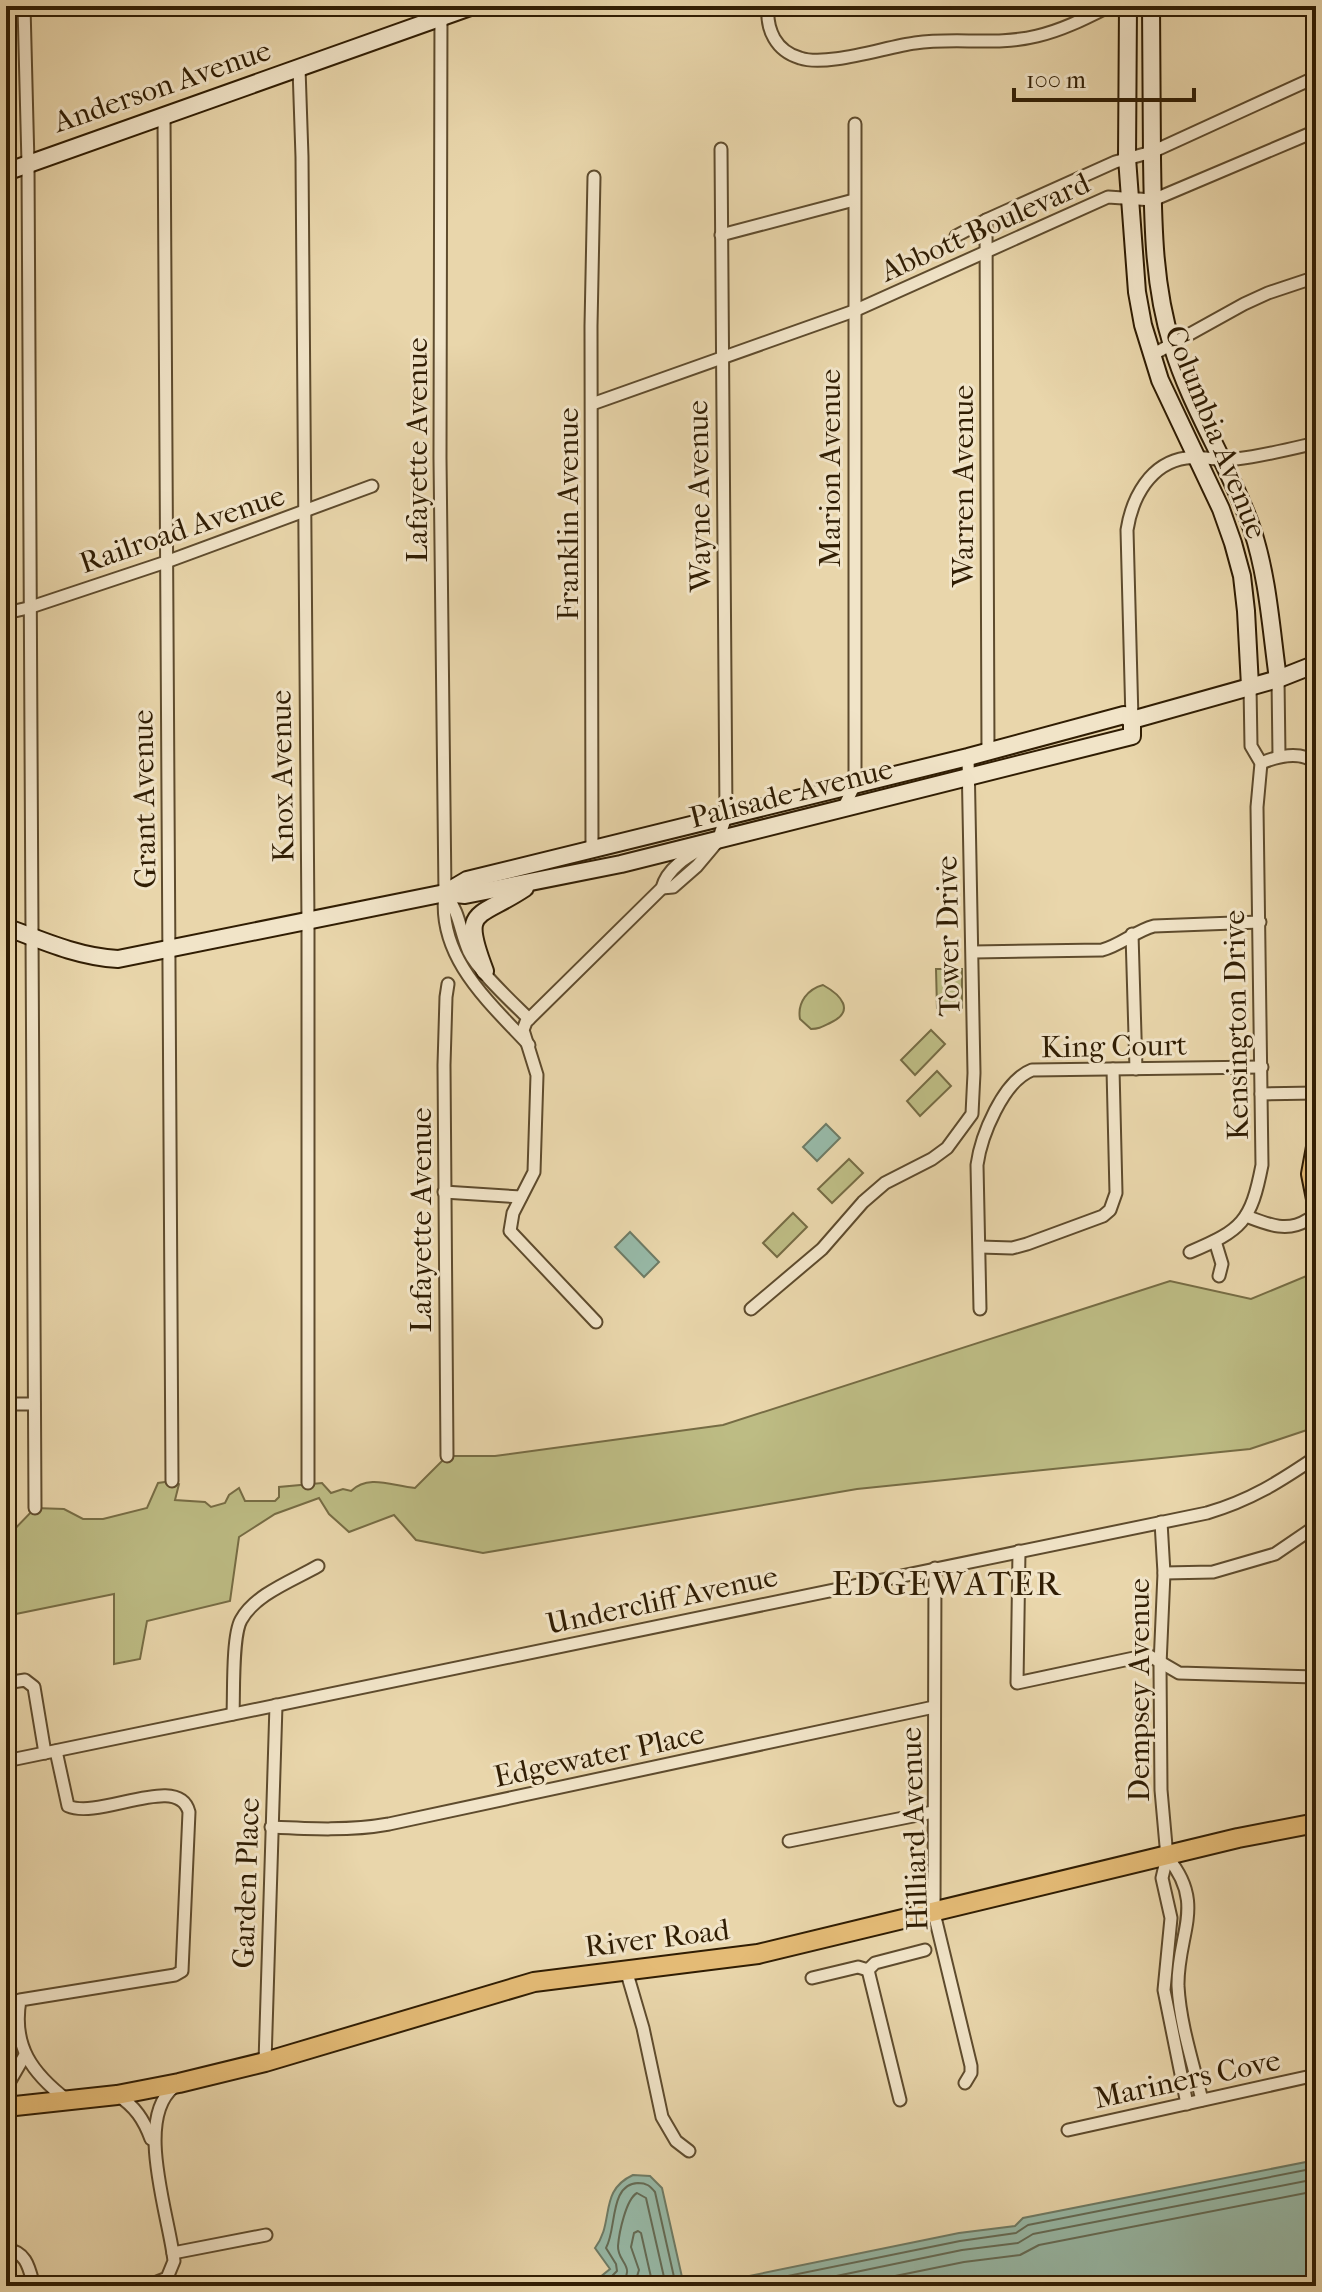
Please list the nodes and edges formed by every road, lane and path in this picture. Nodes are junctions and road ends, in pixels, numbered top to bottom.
1 (24, 6) edge
2 (473, 6) edge
3 (768, 6) edge
4 (1110, 6) edge
5 (1128, 6) edge
6 (1151, 6) edge
7 (441, 11) edge
8 (299, 68) junction
9 (1316, 77) edge
10 (164, 116) junction
11 (855, 124) dead end
12 (1316, 131) edge
13 (721, 149) dead end
14 (1152, 152) junction
15 (1127, 158) junction
16 (28, 164) junction
17 (6, 172) edge
18 (594, 177) dead end
19 (1130, 198) junction
20 (854, 200) junction
21 (1153, 200) junction
22 (986, 220) junction
23 (721, 235) junction
24 (956, 236) dead end
25 (986, 252) junction
26 (1316, 277) edge
27 (854, 311) junction
28 (1172, 346) junction
29 (1152, 355) junction
30 (721, 358) junction
31 (592, 404) junction
32 (1316, 443) edge
33 (1195, 458) junction
34 (1221, 459) junction
35 (372, 486) dead end
36 (304, 512) junction
37 (166, 562) junction
38 (28, 608) junction
39 (6, 613) edge
40 (1316, 664) edge
41 (1278, 679) junction
42 (1250, 686) junction
43 (1132, 720) junction
44 (988, 752) junction
45 (1279, 756) junction
46 (968, 757) junction
47 (1261, 763) junction
48 (1316, 763) edge
49 (968, 776) junction
50 (855, 784) junction
51 (843, 809) junction
52 (726, 816) junction
53 (718, 841) junction
54 (592, 850) junction
55 (538, 882) junction
56 (445, 893) junction
57 (1260, 922) junction
58 (308, 923) junction
59 (6, 927) edge
60 (1132, 934) junction
61 (31, 937) junction
62 (170, 949) junction
63 (973, 952) junction
64 (485, 971) junction
65 (448, 984) dead end
66 (529, 1019) junction
67 (529, 1045) junction
68 (1262, 1067) junction
69 (1113, 1069) junction
70 (1136, 1069) junction
71 (1316, 1093) edge
72 (1261, 1094) junction
73 (1316, 1147) edge
74 (444, 1192) junction
75 (521, 1197) junction
76 (1316, 1199) edge
77 (1246, 1216) junction
78 (1307, 1220) dead end
79 (1215, 1241) junction
80 (980, 1247) junction
81 (1190, 1252) dead end
82 (1219, 1276) dead end
83 (751, 1309) dead end
84 (980, 1309) dead end
85 (596, 1322) dead end
86 (6, 1404) edge
87 (34, 1404) junction
88 (447, 1456) dead end
89 (1316, 1457) edge
90 (172, 1481) dead end
91 (308, 1483) dead end
92 (35, 1508) dead end
93 (1161, 1522) junction
94 (1316, 1526) edge
95 (1019, 1551) junction
96 (318, 1566) dead end
97 (935, 1568) junction
98 (1164, 1573) junction
99 (1160, 1665) junction
100 (1316, 1677) edge
101 (6, 1683) edge
102 (276, 1705) junction
103 (934, 1707) junction
104 (233, 1714) junction
105 (50, 1752) junction
106 (6, 1761) edge
107 (933, 1812) junction
108 (1316, 1823) edge
109 (271, 1827) junction
110 (789, 1841) dead end
111 (1167, 1857) junction
112 (934, 1913) junction
113 (925, 1950) dead end
114 (626, 1970) junction
115 (868, 1970) junction
116 (812, 1978) dead end
117 (25, 2055) junction
118 (265, 2062) junction
119 (1316, 2075) edge
120 (179, 2083) junction
121 (965, 2083) dead end
122 (6, 2088) edge
123 (117, 2095) junction
124 (900, 2100) dead end
125 (1202, 2100) junction
126 (70, 2102) junction
127 (1187, 2104) junction
128 (6, 2107) edge
129 (1068, 2130) dead end
130 (155, 2147) junction
131 (689, 2151) dead end
132 (266, 2235) dead end
133 (6, 2251) edge
134 (173, 2253) junction
135 (34, 2286) edge
136 (147, 2286) edge

1 - 16 street
2 - 7 main road, Anderson Avenue
3 - 4 street
5 - 15 main road, Columbia Avenue
6 - 14 main road, Columbia Avenue
7 - 8 main road, Anderson Avenue
7 - 56 street, Lafayette Avenue
8 - 10 main road, Anderson Avenue
8 - 36 street, Knox Avenue
9 - 14 street, Abbott Boulevard
10 - 16 main road, Anderson Avenue
10 - 37 street, Grant Avenue
11 - 20 street, Marion Avenue
12 - 21 street, Abbott Boulevard
13 - 23 street, Wayne Avenue
14 - 15 street, Abbott Boulevard
14 - 21 main road, Columbia Avenue
15 - 19 main road, Columbia Avenue
15 - 22 street, Abbott Boulevard
16 - 17 main road, Anderson Avenue
16 - 38 street
18 - 31 street, Franklin Avenue
19 - 21 street, Abbott Boulevard
19 - 25 street, Abbott Boulevard
19 - 29 main road, Columbia Avenue
20 - 23 street
20 - 27 street, Marion Avenue
21 - 28 main road, Columbia Avenue
22 - 24 street, Abbott Boulevard
22 - 25 street, Warren Avenue
23 - 30 street, Wayne Avenue
25 - 27 street, Abbott Boulevard
25 - 44 street, Warren Avenue
26 - 28 street
27 - 30 street
27 - 50 street, Marion Avenue
28 - 29 street
28 - 34 main road, Columbia Avenue
29 - 33 main road, Columbia Avenue
30 - 31 street
30 - 52 street, Wayne Avenue
31 - 54 street, Franklin Avenue
32 - 34 street
33 - 34 street
33 - 42 main road, Columbia Avenue
33 - 43 street
34 - 41 main road, Columbia Avenue
35 - 36 street, Railroad Avenue
36 - 37 street, Railroad Avenue
36 - 58 street, Knox Avenue
37 - 38 street, Railroad Avenue
37 - 62 street, Grant Avenue
38 - 39 street, Railroad Avenue
38 - 61 street
40 - 41 main road, Palisade Avenue
41 - 42 main road, Palisade Avenue
41 - 45 street
42 - 43 main road, Palisade Avenue
42 - 47 street, Kensington Drive
43 - 44 main road, Palisade Avenue
43 - 49 main road, Palisade Avenue
44 - 46 main road, Palisade Avenue
45 - 47 street
45 - 48 street
46 - 49 street, Tower Drive
46 - 50 main road, Palisade Avenue
47 - 57 street, Kensington Drive
49 - 51 main road, Palisade Avenue
49 - 63 street, Tower Drive
50 - 51 street, Marion Avenue
50 - 52 main road, Palisade Avenue
51 - 53 main road, Palisade Avenue
52 - 53 street, Wayne Avenue
52 - 54 main road, Palisade Avenue
53 - 55 main road, Palisade Avenue
53 - 66 street
54 - 55 main road
54 - 56 main road, Palisade Avenue
55 - 56 main road, Palisade Avenue
55 - 64 main road
56 - 58 main road, Palisade Avenue
56 - 64 street
56 - 67 street, Lafayette Avenue
57 - 60 street
57 - 68 street, Kensington Drive
58 - 62 main road, Palisade Avenue
58 - 91 street, Knox Avenue
59 - 61 main road, Palisade Avenue
60 - 63 street
60 - 70 street
61 - 62 main road, Palisade Avenue
61 - 87 street
62 - 90 street, Grant Avenue
63 - 83 street, Tower Drive
64 - 66 street
65 - 74 street, Lafayette Avenue
66 - 67 street
67 - 75 street
68 - 70 street, King Court
68 - 72 street, Kensington Drive
69 - 70 street, King Court
69 - 80 street, King Court
69 - 80 street
71 - 72 street
72 - 77 street, Kensington Drive
73 - 76 main road
74 - 75 street
74 - 88 street, Lafayette Avenue
75 - 85 street
77 - 78 street
77 - 79 street
79 - 81 street
79 - 82 street
80 - 84 street
86 - 87 street
87 - 92 street
89 - 93 street, Undercliff Avenue
93 - 95 street, Undercliff Avenue
93 - 98 street, Dempsey Avenue
94 - 98 street
95 - 97 street, Undercliff Avenue
95 - 99 street
96 - 104 street
97 - 102 street, Undercliff Avenue
97 - 103 street, Hilliard Avenue
98 - 99 street, Dempsey Avenue
99 - 100 street
99 - 111 street, Dempsey Avenue
101 - 105 street
102 - 104 street, Undercliff Avenue
102 - 109 street, Garden Place
103 - 107 street, Hilliard Avenue
103 - 109 street, Edgewater Place
104 - 105 street, Undercliff Avenue
105 - 106 street, Undercliff Avenue
105 - 117 street
107 - 110 street
107 - 112 street, Hilliard Avenue
108 - 111 main road, River Road
109 - 118 street, Garden Place
111 - 112 main road, River Road
111 - 125 street
111 - 127 street
112 - 114 main road, River Road
112 - 121 street, Hilliard Avenue
113 - 115 street
114 - 118 main road, River Road
114 - 131 street
115 - 116 street
115 - 124 street
117 - 122 street
117 - 126 street
118 - 120 main road, River Road
119 - 125 street, Mariners Cove
120 - 123 main road, River Road
120 - 130 street
123 - 126 main road, River Road
123 - 130 street
125 - 127 street, Mariners Cove
126 - 128 main road, River Road
127 - 129 street, Mariners Cove
130 - 134 street
132 - 134 street
133 - 135 street
134 - 136 street

